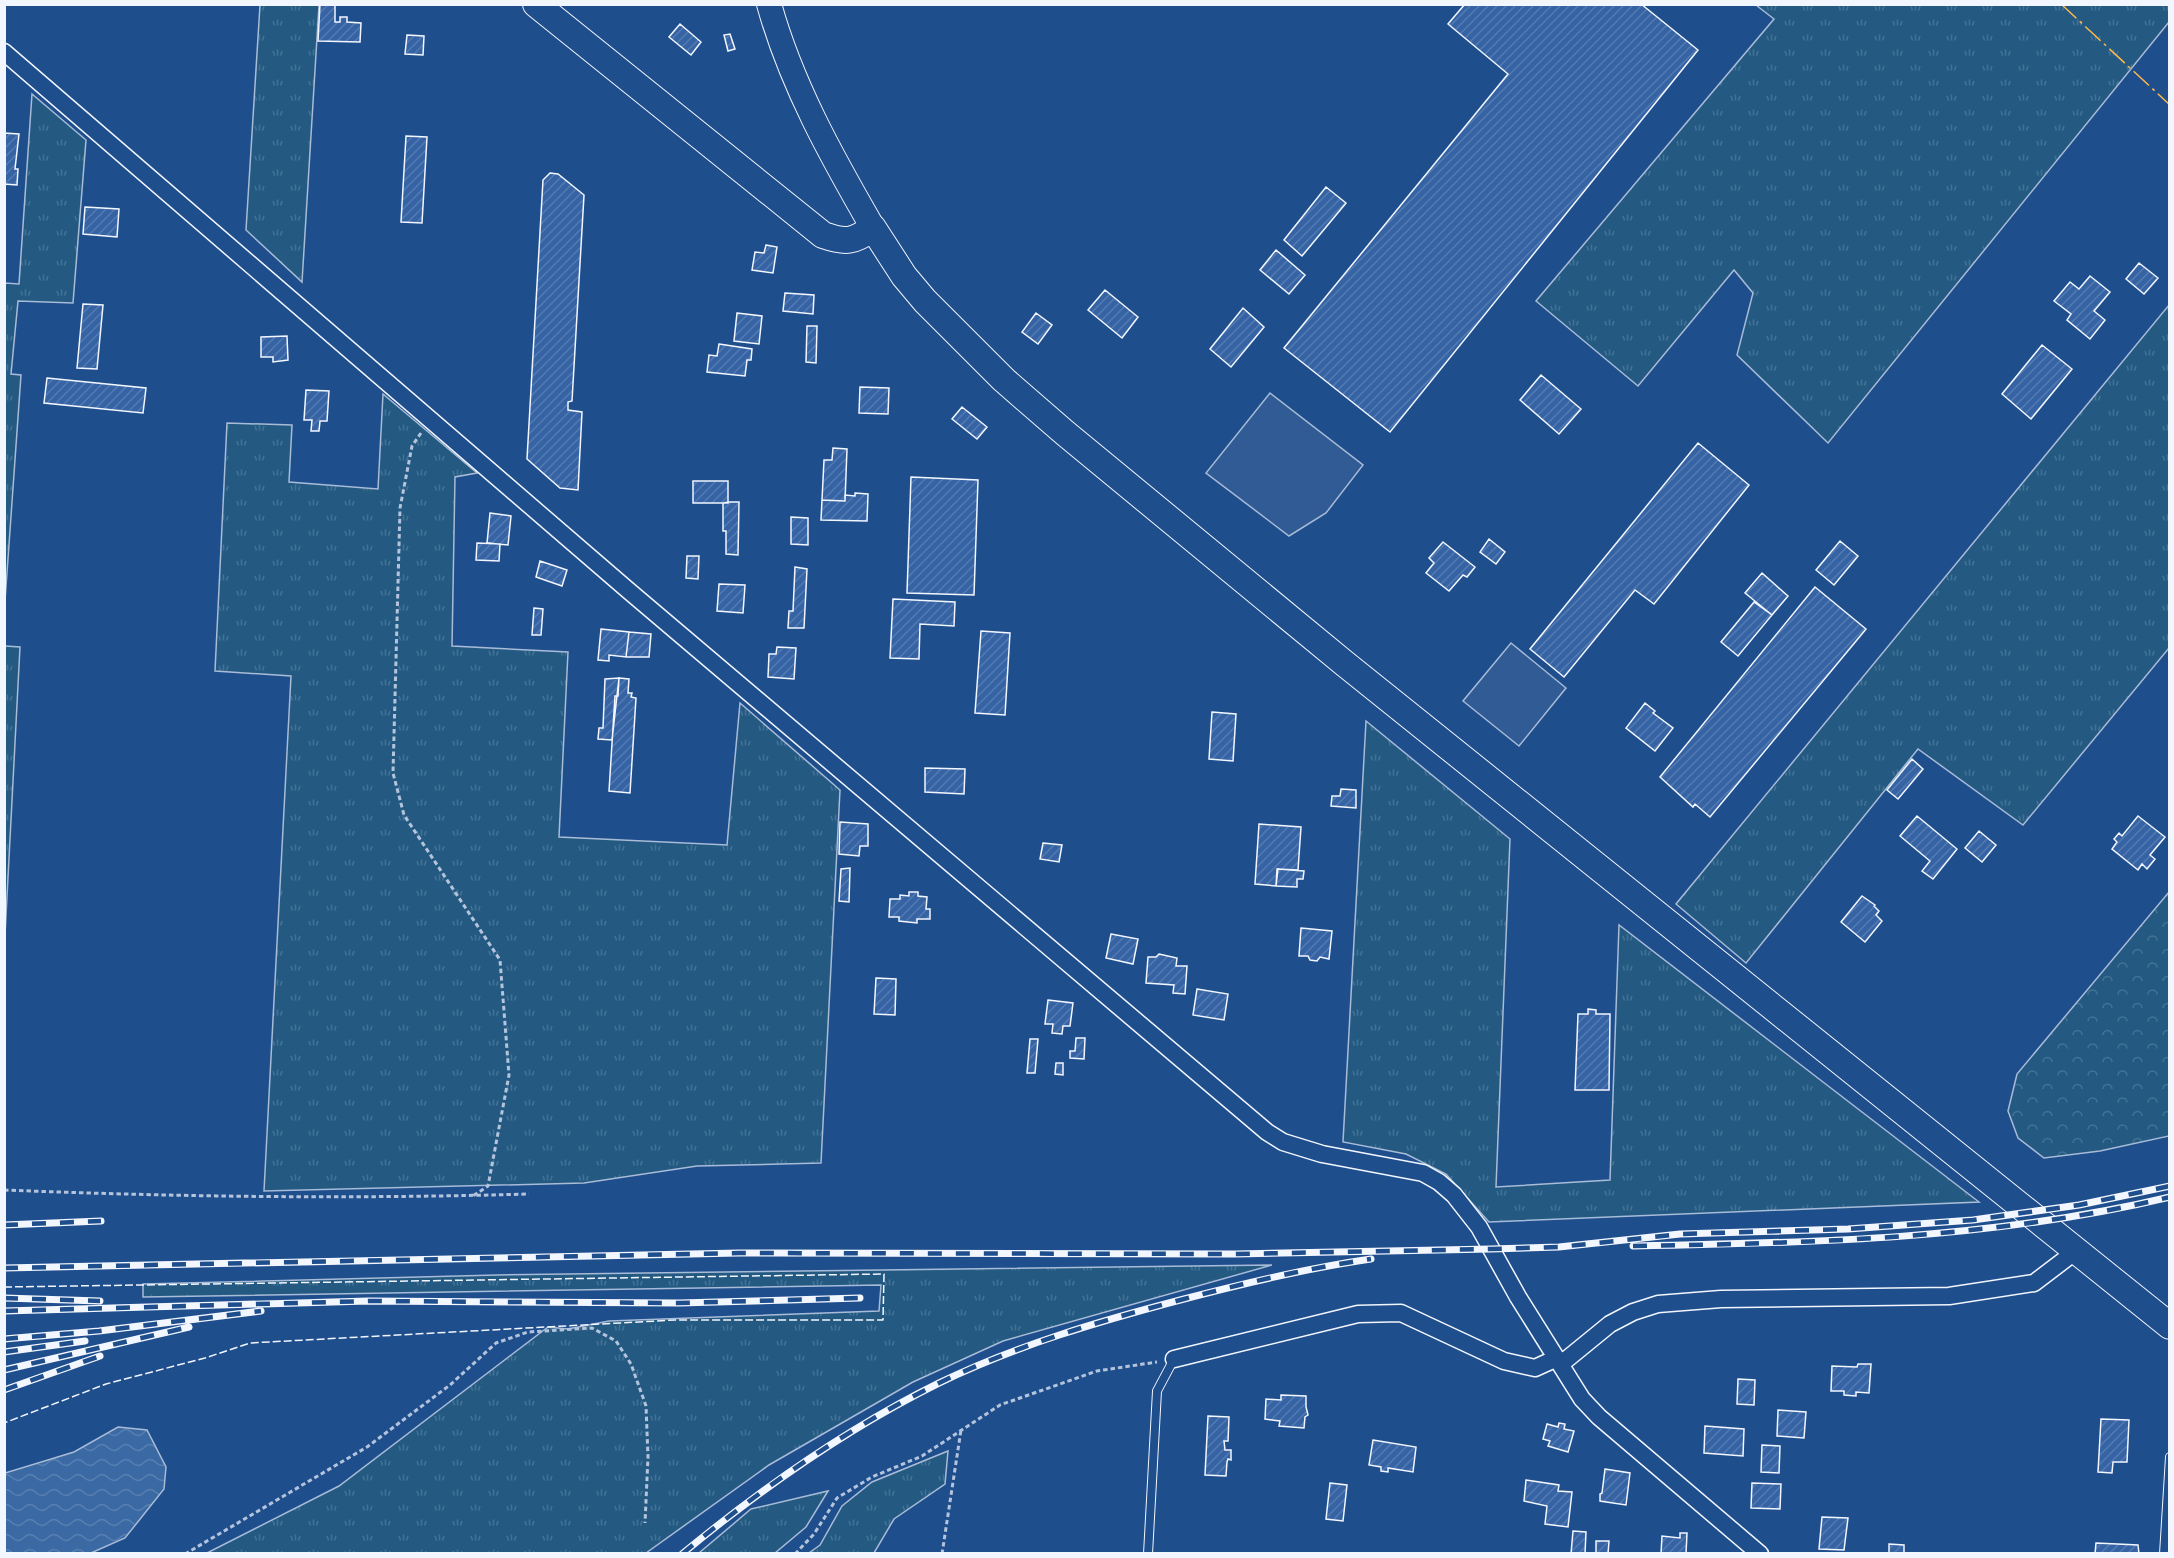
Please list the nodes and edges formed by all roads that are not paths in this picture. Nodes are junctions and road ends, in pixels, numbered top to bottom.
1 (536, 4) edge
2 (769, 4) edge
3 (4, 52) edge
4 (873, 228) junction
5 (2076, 1251) junction
6 (2169, 1326) edge
7 (1174, 1359) joint
8 (1559, 1361) junction
9 (2169, 1457) edge
10 (1148, 1554) edge
11 (1760, 1554) edge
12 (2164, 1554) edge

1 - 4 main road
2 - 4 street
3 - 8 street
4 - 5 main road
5 - 6 main road
5 - 8 street
7 - 8 street
7 - 10 lane
8 - 11 street
9 - 12 lane

